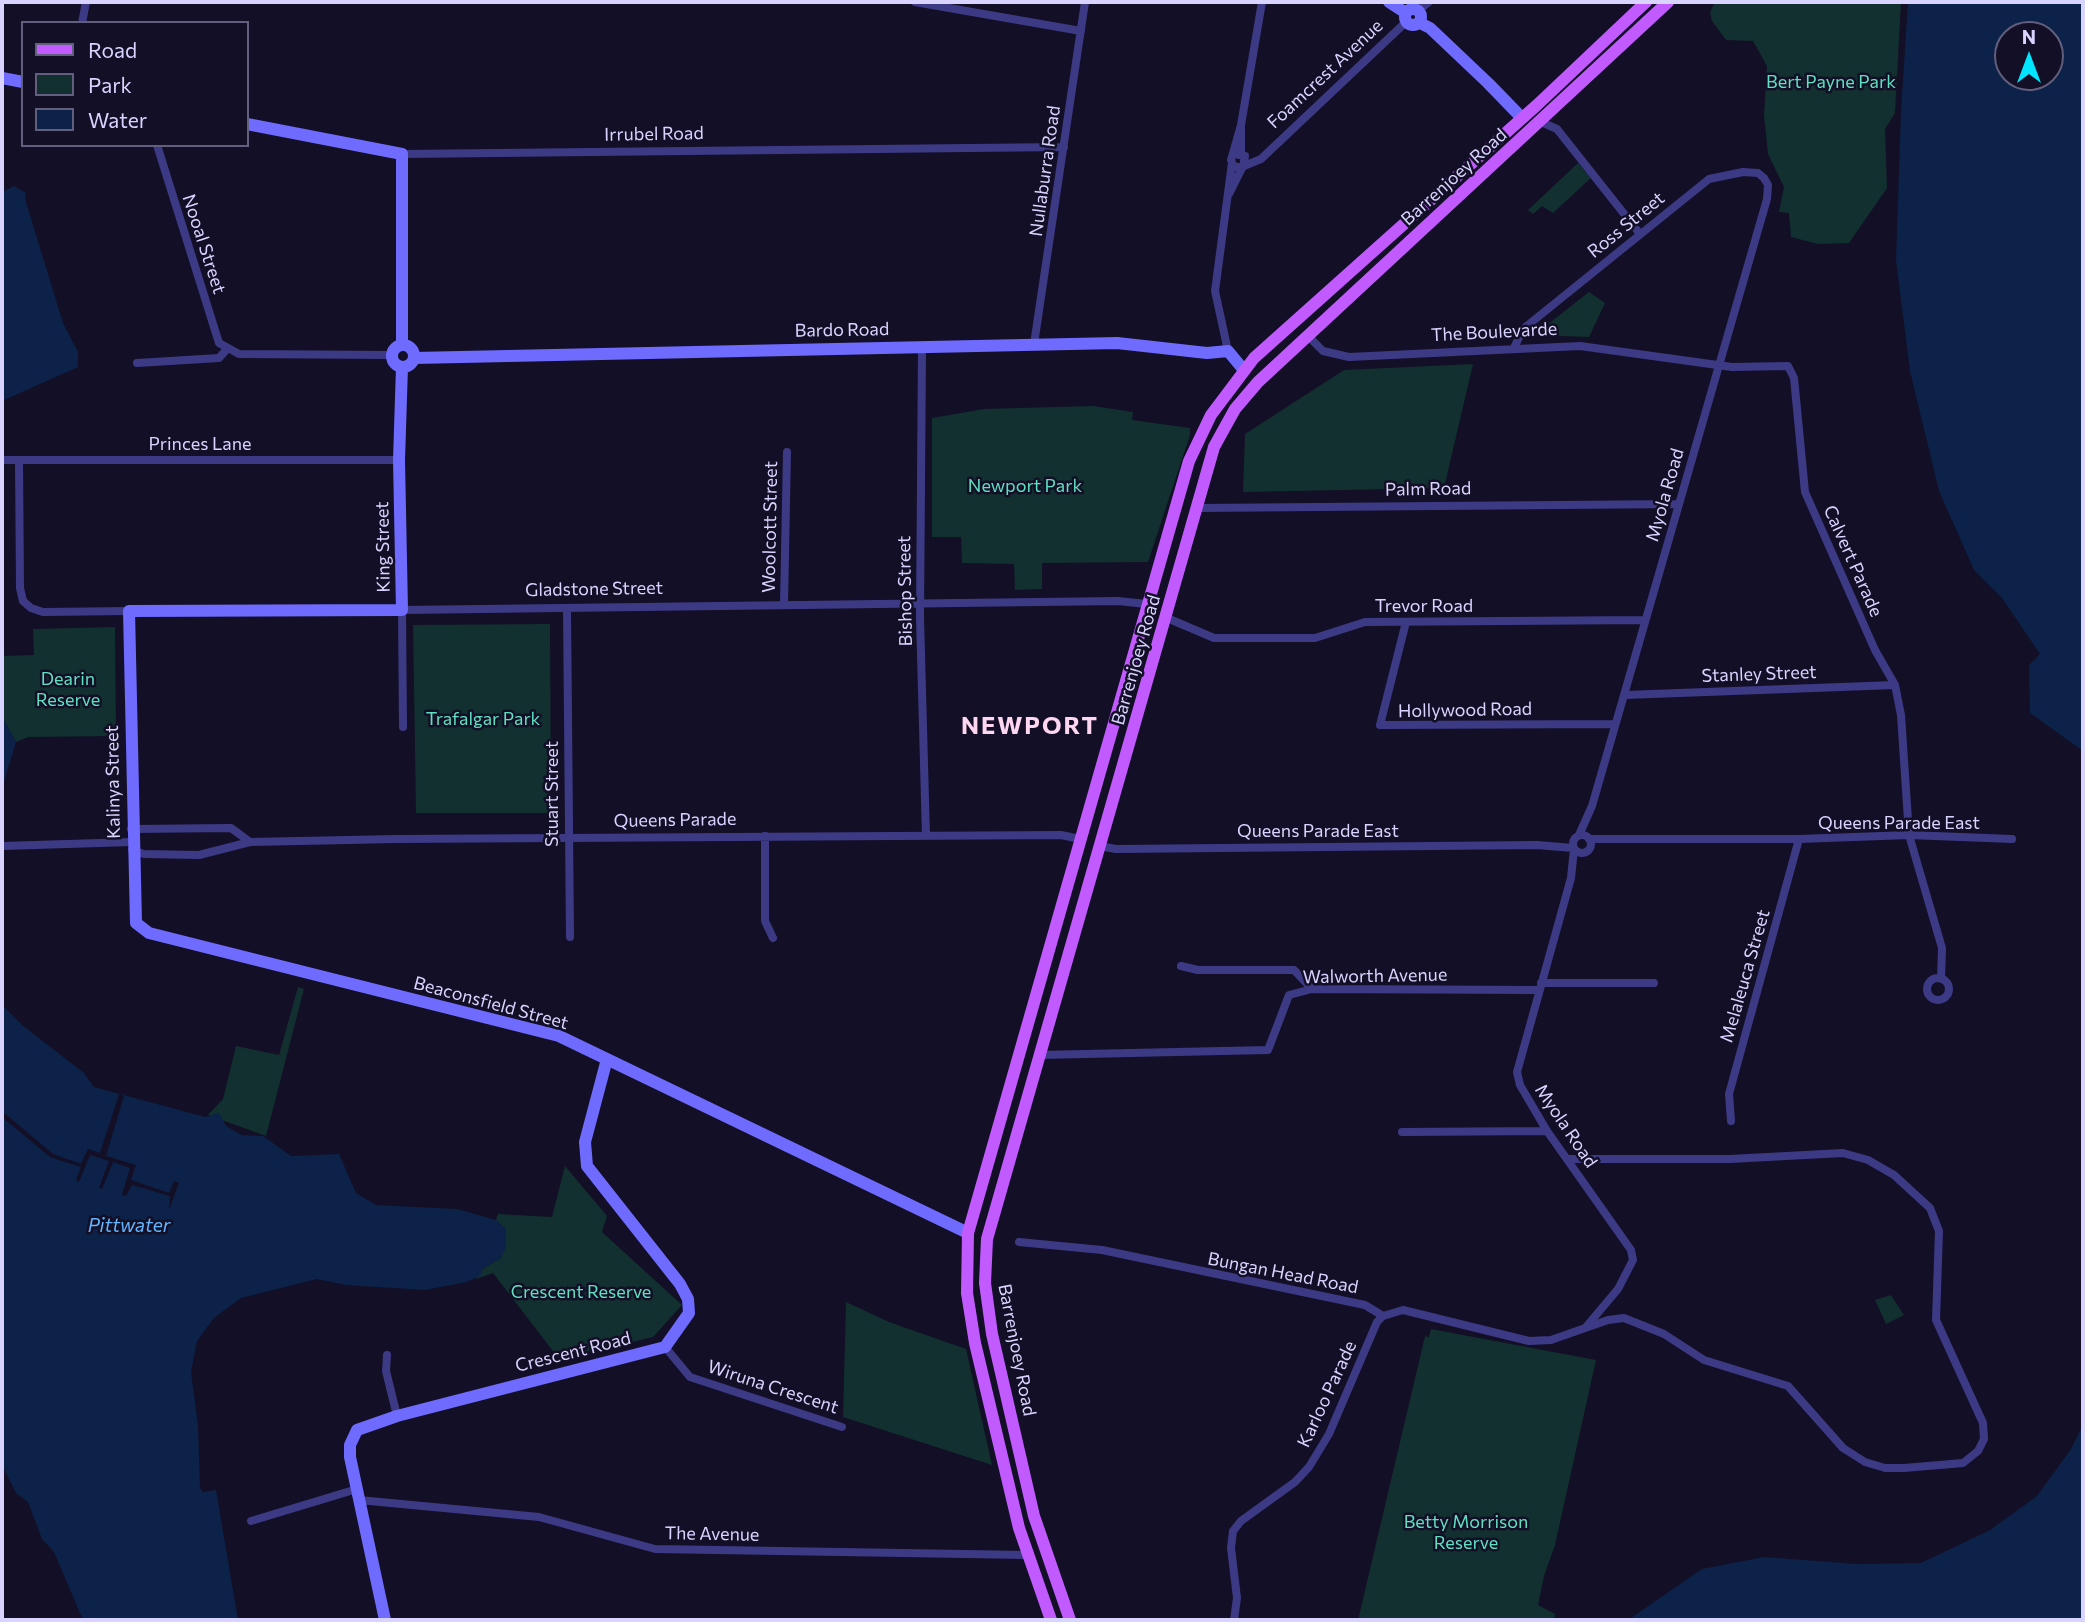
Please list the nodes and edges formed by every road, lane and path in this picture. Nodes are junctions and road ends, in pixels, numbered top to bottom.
1 (86, 2) edge
2 (915, 2) edge
3 (1085, 2) edge
4 (1262, 2) edge
5 (1389, 2) edge
6 (1429, 2) edge
7 (1647, 2) edge
8 (1668, 2) edge
9 (1412, 17) junction
10 (82, 21) edge
11 (1081, 31) junction
12 (2, 78) edge
13 (21, 82) edge
14 (1522, 118) junction
15 (1541, 122) junction
16 (248, 124) edge
17 (158, 147) edge
18 (1064, 147) junction
19 (402, 154) junction
20 (1240, 160) junction
21 (1768, 193) joint
22 (1640, 233) junction
23 (1310, 305) junction
24 (1281, 332) junction
25 (1308, 336) junction
26 (1034, 344) junction
27 (922, 347) junction
28 (1514, 348) junction
29 (227, 349) junction
30 (397, 350) junction
31 (1228, 351) junction
32 (414, 358) junction
33 (136, 363) dead end
34 (1718, 364) junction
35 (402, 367) junction
36 (1243, 369) junction
37 (1258, 382) junction
38 (787, 452) dead end
39 (2, 460) edge
40 (19, 460) junction
41 (399, 460) junction
42 (1177, 503) junction
43 (1679, 504) junction
44 (1198, 508) junction
45 (784, 604) junction
46 (921, 604) junction
47 (1146, 604) junction
48 (567, 608) junction
49 (402, 610) junction
50 (129, 611) junction
51 (1167, 618) junction
52 (1645, 620) junction
53 (1406, 622) junction
54 (1895, 685) junction
55 (1625, 695) junction
56 (1615, 724) junction
57 (403, 727) dead end
58 (1592, 806) junction
59 (1909, 835) junction
60 (765, 836) junction
61 (926, 836) junction
62 (1589, 838) junction
63 (568, 839) junction
64 (1080, 839) junction
65 (1799, 839) junction
66 (2012, 839) dead end
67 (132, 840) junction
68 (1617, 841) junction
69 (250, 842) junction
70 (1575, 843) junction
71 (2, 846) edge
72 (1099, 846) junction
73 (1586, 851) junction
74 (132, 868) joint
75 (1571, 878) junction
76 (570, 937) dead end
77 (773, 938) dead end
78 (1181, 966) dead end
79 (1941, 979) dead end
80 (1654, 983) dead end
81 (1540, 987) junction
82 (1312, 989) junction
83 (1039, 1055) junction
84 (607, 1059) junction
85 (1731, 1121) dead end
86 (1547, 1131) junction
87 (1402, 1132) dead end
88 (1569, 1160) junction
89 (968, 1233) junction
90 (987, 1239) junction
91 (1020, 1242) dead end
92 (1383, 1317) junction
93 (1586, 1328) junction
94 (665, 1347) junction
95 (387, 1354) dead end
96 (397, 1416) junction
97 (842, 1427) dead end
98 (358, 1495) junction
99 (251, 1521) dead end
100 (1027, 1555) junction
101 (385, 1620) edge
102 (1051, 1620) edge
103 (1070, 1620) edge
104 (1234, 1620) edge

1 - 10 street
2 - 11 street
3 - 11 street, Nullaburra Road
4 - 20 street
5 - 9 street
6 - 9 street, Foamcrest Avenue
7 - 14 main road, Barrenjoey Road
8 - 15 main road, Barrenjoey Road
9 - 14 street
9 - 20 street, Foamcrest Avenue
11 - 18 street, Nullaburra Road
12 - 13 street
14 - 23 main road, Barrenjoey Road
15 - 22 street
15 - 25 main road, Barrenjoey Road
16 - 19 street, Irrubel Road
17 - 29 street, Nooal Street
18 - 19 street, Irrubel Road
18 - 26 street, Nullaburra Road
19 - 30 street
20 - 31 street
21 - 22 street, Ross Street
21 - 34 street, Myola Road
22 - 28 street, Ross Street
23 - 24 main road, Barrenjoey Road
23 - 25 main road
24 - 25 main road
24 - 36 main road, Barrenjoey Road
25 - 28 street, The Boulevarde
25 - 37 main road, Barrenjoey Road
26 - 27 street, Bardo Road
26 - 31 street, Bardo Road
27 - 32 street, Bardo Road
27 - 46 street, Bishop Street
28 - 34 street, The Boulevarde
29 - 30 street
29 - 33 street
30 - 32 street
30 - 35 street
31 - 36 street
32 - 35 street
34 - 43 street, Myola Road
34 - 54 street, Calvert Parade
35 - 41 street, King Street
36 - 37 main road
36 - 42 main road, Barrenjoey Road
37 - 44 main road, Barrenjoey Road
38 - 45 street, Woolcott Street
39 - 40 street, Princes Lane
40 - 41 street, Princes Lane
40 - 50 street, Gladstone Street
41 - 49 street, King Street
42 - 44 main road, Palm Road
42 - 47 main road, Barrenjoey Road
43 - 44 street, Palm Road
43 - 52 street, Myola Road
44 - 51 main road, Barrenjoey Road
45 - 46 street, Gladstone Street
45 - 48 street, Gladstone Street
46 - 47 street, Gladstone Street
46 - 61 street, Bishop Street
47 - 51 main road
47 - 64 main road, Barrenjoey Road
48 - 49 street, Gladstone Street
48 - 63 street, Stuart Street
49 - 50 street, Gladstone Street
49 - 57 street, King Street
50 - 67 street, Kalinya Street
51 - 53 street, Trevor Road
51 - 72 main road, Barrenjoey Road
52 - 53 street, Trevor Road
52 - 55 street, Myola Road
53 - 56 street, Hollywood Road
54 - 55 street, Stanley Street
54 - 59 street, Calvert Parade
55 - 56 street, Myola Road
56 - 58 street, Myola Road
58 - 62 street, Myola Road
58 - 70 street, Myola Road
59 - 65 street, Queens Parade East
59 - 66 street, Queens Parade East
59 - 79 street, Calvert Parade
60 - 61 street, Queens Parade
60 - 63 street, Queens Parade
60 - 77 street
61 - 64 street, Queens Parade
62 - 68 street, Queens Parade East
62 - 70 street, Queens Parade East
62 - 73 street, Myola Road
63 - 69 street, Queens Parade
63 - 76 street, Stuart Street
64 - 72 main road, Queens Parade
64 - 89 main road, Barrenjoey Road
65 - 68 street, Queens Parade East
65 - 85 street, Melaleuca Street
67 - 69 street, Queens Parade
67 - 69 street, Queens Parade
67 - 71 street, Queens Parade
67 - 74 street, Kalinya Street
68 - 73 street, Queens Parade East
70 - 72 street, Queens Parade East
70 - 73 street
70 - 75 street, Myola Road
72 - 83 main road, Barrenjoey Road
73 - 75 street, Myola Road
74 - 84 street, Beaconsfield Street
75 - 81 street, Myola Road
78 - 82 street
80 - 81 street, Walworth Avenue
81 - 82 street, Walworth Avenue
81 - 86 street, Myola Road
82 - 83 street, Walworth Avenue
83 - 90 main road, Barrenjoey Road
84 - 89 street, Beaconsfield Street
84 - 94 street
86 - 87 street
86 - 88 street, Myola Road
88 - 93 street, Myola Road
88 - 93 street
89 - 90 main road, Beaconsfield Street
89 - 100 main road, Barrenjoey Road
90 - 103 main road, Barrenjoey Road
91 - 92 street, Bungan Head Road
92 - 93 street
92 - 104 street, Karloo Parade
94 - 96 street, Crescent Road
94 - 97 street, Wiruna Crescent
95 - 96 street
96 - 98 street, Crescent Road
98 - 99 street, The Avenue
98 - 100 street, The Avenue
98 - 101 street, Crescent Road
100 - 102 main road, Barrenjoey Road

